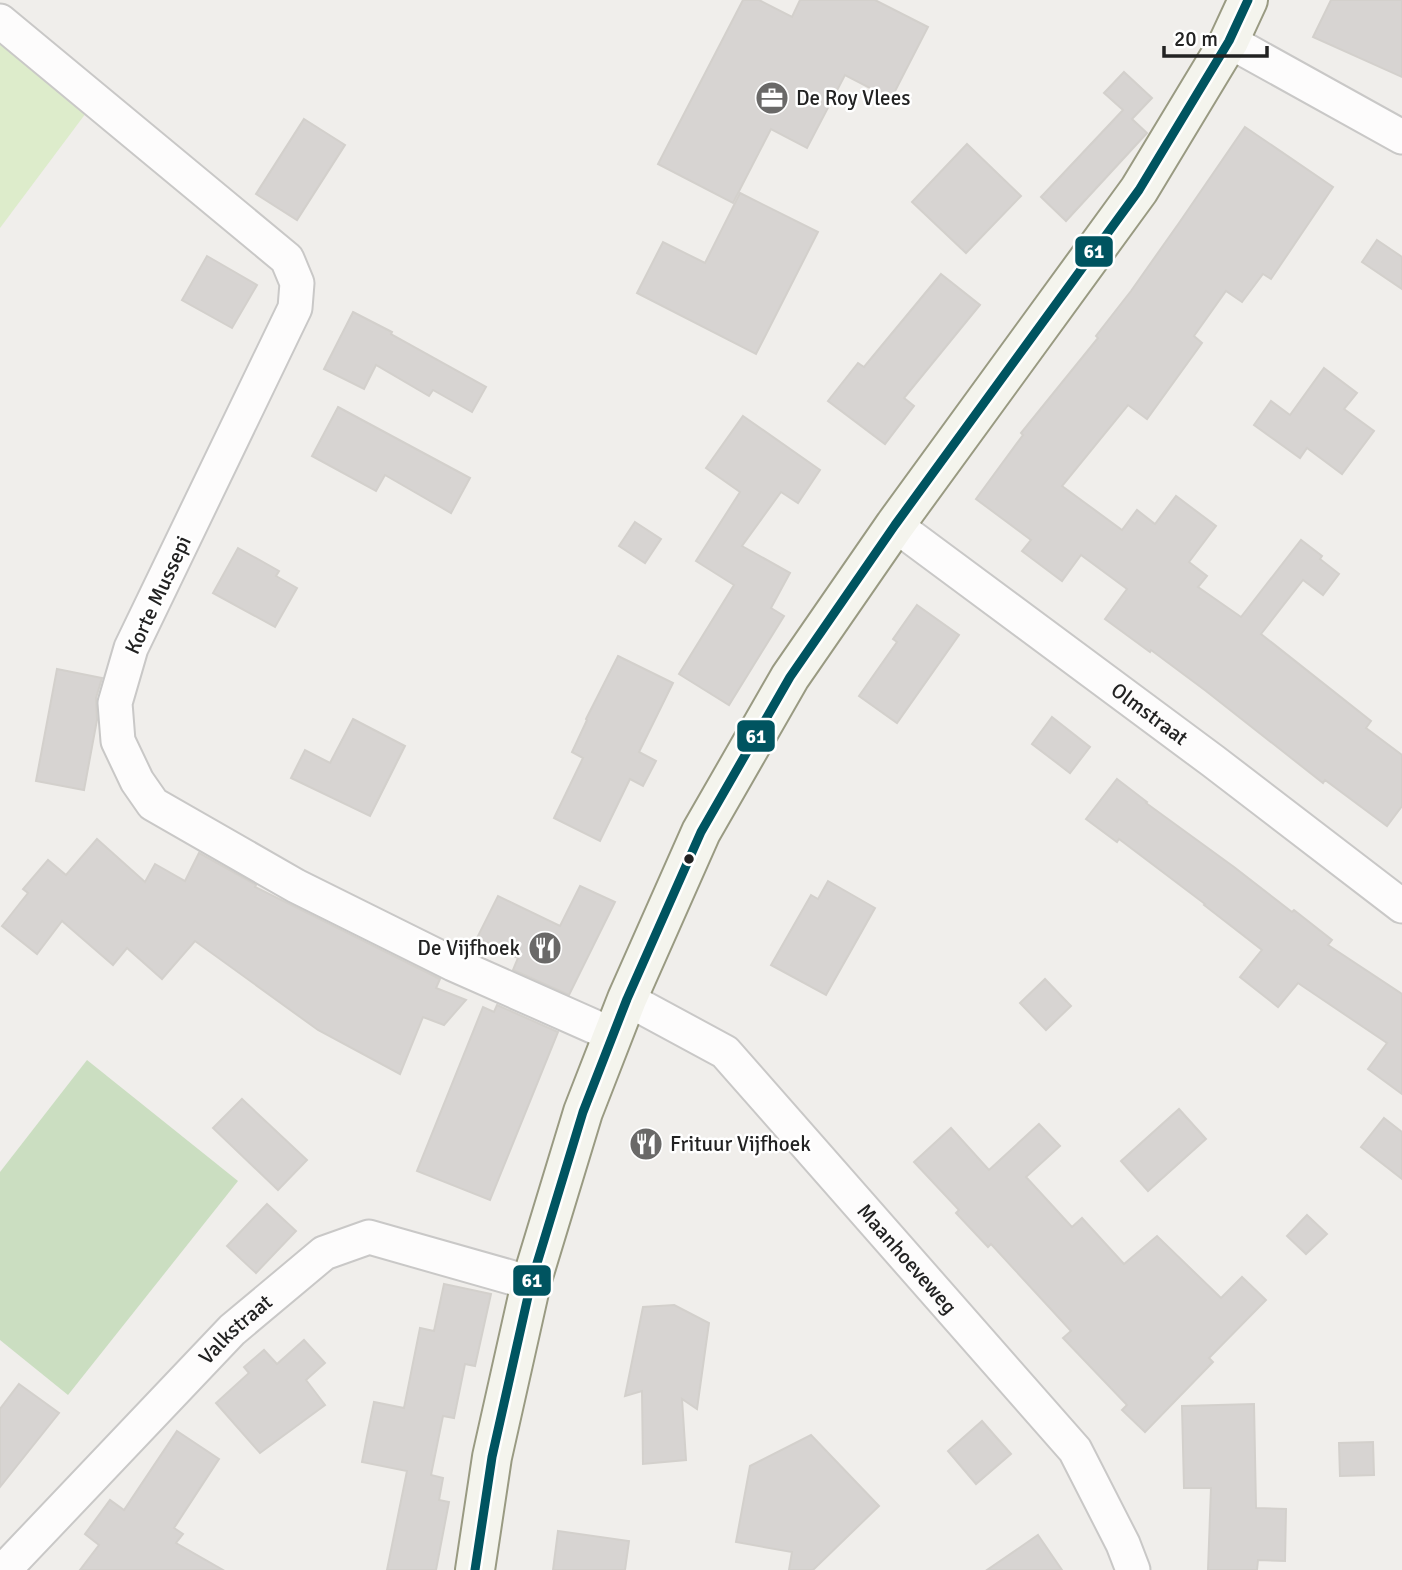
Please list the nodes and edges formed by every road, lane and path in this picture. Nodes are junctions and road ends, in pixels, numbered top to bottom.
1 (1248, 0) edge
2 (0, 21) edge
3 (1228, 41) junction
4 (1402, 138) edge
5 (895, 525) junction
6 (1402, 906) edge
7 (627, 999) junction
8 (613, 1035) junction
9 (531, 1283) junction
10 (4, 1570) edge
11 (475, 1570) edge
12 (1133, 1570) edge

1 - 3 main road
2 - 8 street, Korte Mussepi
3 - 4 street
3 - 5 main road
5 - 6 street, Olmstraat
5 - 7 main road
7 - 8 main road
7 - 12 street, Maanhoeveweg
8 - 9 main road
9 - 10 street, Valkstraat
9 - 11 main road

